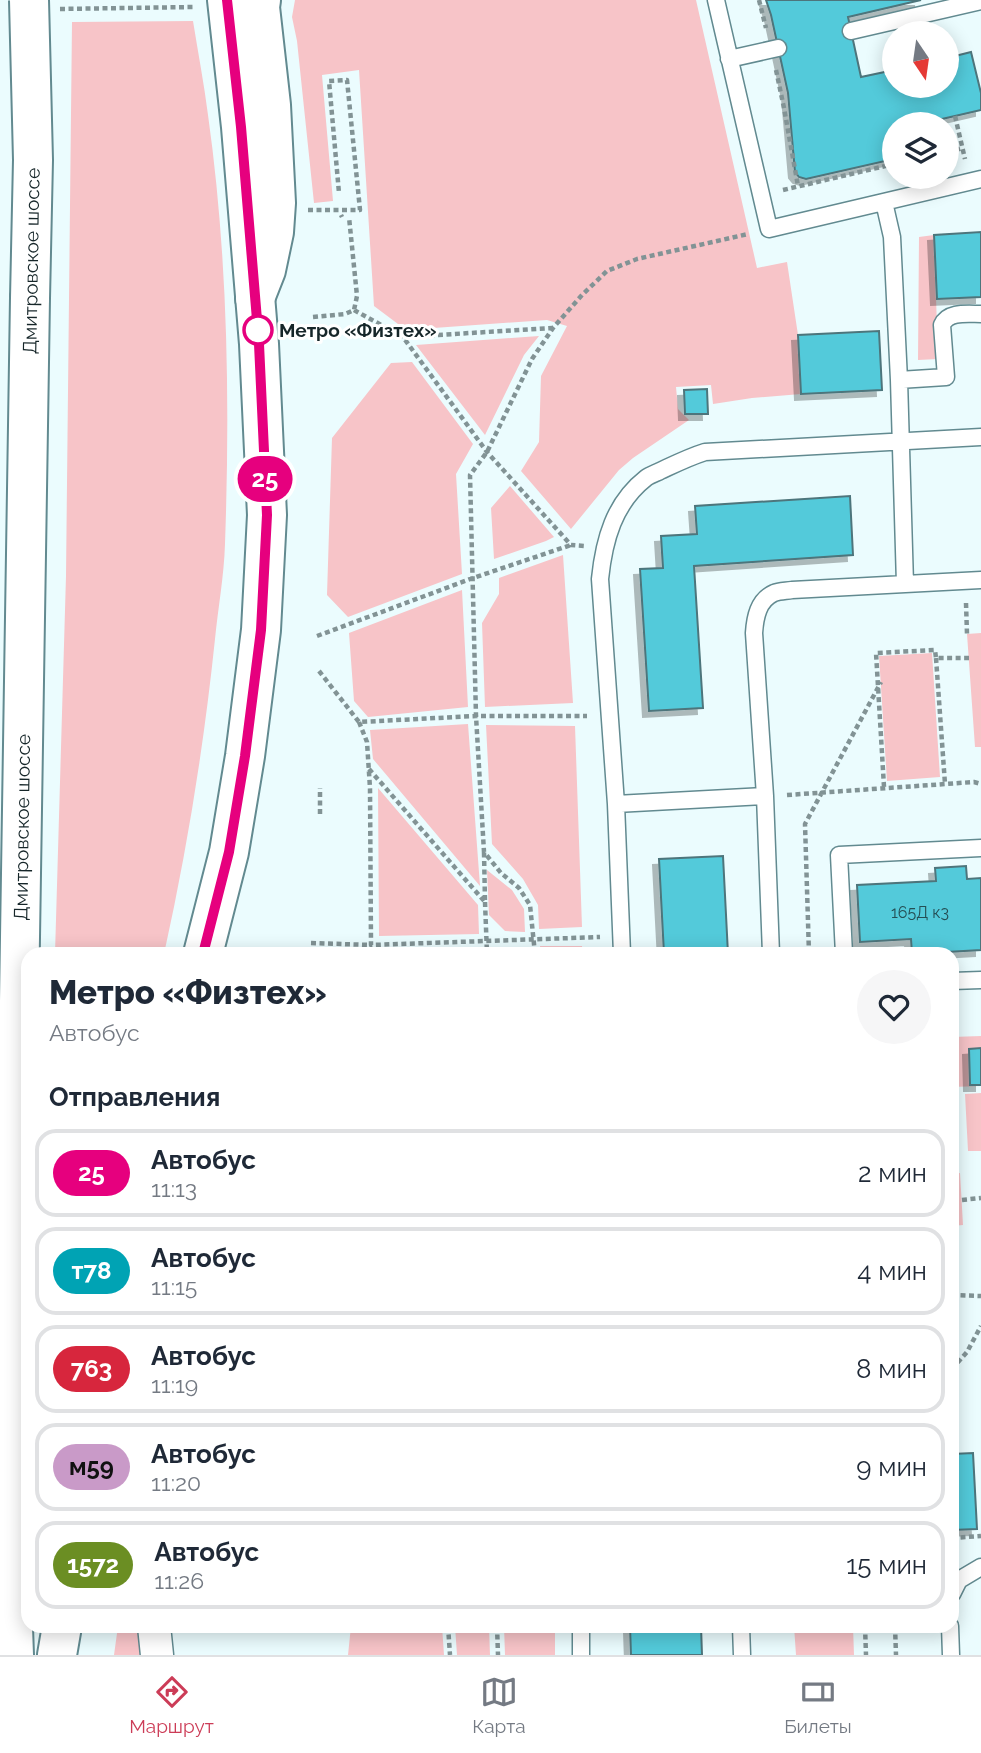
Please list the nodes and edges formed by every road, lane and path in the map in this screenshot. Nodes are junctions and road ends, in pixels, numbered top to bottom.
1 (261, 0) edge
2 (716, 0) edge
3 (759, 0) edge
4 (981, 1) edge
5 (41, 4) edge
6 (212, 4) edge
7 (851, 31) dead end
8 (775, 49) junction
9 (729, 60) junction
10 (882, 167) edge
11 (981, 179) edge
12 (798, 186) junction
13 (339, 193) dead end
14 (761, 195) junction
15 (884, 202) junction
16 (304, 209) dead end
17 (349, 217) dead end
18 (769, 229) junction
19 (255, 298) junction
20 (354, 310) junction
21 (981, 314) edge
22 (313, 317) dead end
23 (554, 328) junction
24 (403, 337) junction
25 (899, 380) junction
26 (981, 437) edge
27 (901, 442) junction
28 (487, 452) junction
29 (571, 545) junction
30 (603, 549) junction
31 (473, 578) junction
32 (973, 580) edge
33 (905, 584) junction
34 (967, 634) dead end
35 (317, 636) dead end
36 (936, 658) junction
37 (969, 658) dead end
38 (318, 671) dead end
39 (881, 682) dead end
40 (877, 688) junction
41 (476, 716) junction
42 (609, 716) junction
43 (359, 722) junction
44 (369, 768) junction
45 (981, 782) edge
46 (945, 784) junction
47 (884, 788) junction
48 (320, 789) dead end
49 (821, 793) junction
50 (765, 796) junction
51 (615, 804) junction
52 (320, 814) dead end
53 (981, 848) edge
54 (229, 852) junction
55 (484, 852) junction
56 (485, 902) junction
57 (621, 937) junction
58 (534, 940) junction
59 (486, 941) junction
60 (310, 943) dead end
61 (371, 945) junction
62 (206, 947) edge
63 (216, 947) edge
64 (486, 947) edge
65 (534, 947) edge
66 (622, 947) edge
67 (771, 947) edge
68 (809, 947) edge
69 (844, 947) edge
70 (981, 980) edge
71 (959, 981) edge
72 (981, 1198) edge
73 (962, 1200) dead end
74 (959, 1295) edge
75 (981, 1296) edge
76 (981, 1325) edge
77 (959, 1361) edge
78 (981, 1536) edge
79 (959, 1538) edge
80 (981, 1567) edge
81 (959, 1580) edge
82 (61, 1633) edge
83 (155, 1633) edge
84 (448, 1633) edge
85 (497, 1633) edge
86 (581, 1633) edge
87 (741, 1633) edge
88 (865, 1633) edge
89 (895, 1633) edge
90 (950, 1633) edge
91 (14, 1655) edge
92 (58, 1655) edge
93 (157, 1655) edge
94 (450, 1655) edge
95 (498, 1655) edge
96 (581, 1655) edge
97 (742, 1655) edge
98 (866, 1655) edge
99 (896, 1655) edge
100 (951, 1655) edge

1 - 19 main road
2 - 9 lane
3 - 8 path
4 - 7 lane
5 - 6 path
5 - 91 main road, Дмитровское шоссе, bridge
6 - 19 main road
8 - 9 lane
8 - 12 path
9 - 14 lane
10 - 12 path
11 - 15 lane
12 - 14 path
13 - 16 path
14 - 18 lane
15 - 18 lane
15 - 25 lane
17 - 20 path
18 - 23 path
19 - 54 main road
20 - 22 path
20 - 24 path
21 - 25 lane
23 - 24 path
23 - 28 path
24 - 28 path
25 - 27 lane
26 - 27 lane
27 - 30 lane
27 - 33 lane
28 - 29 path
28 - 31 path
29 - 30 path
29 - 31 path
30 - 42 lane
31 - 35 path
31 - 41 path
32 - 33 lane
32 - 34 path
33 - 50 lane
36 - 37 path
36 - 40 path
36 - 46 path
38 - 43 path
39 - 40 path
40 - 47 path
40 - 49 path
41 - 42 path
41 - 43 path
41 - 55 path
42 - 51 lane
43 - 44 path
44 - 56 path
44 - 61 path
45 - 46 path
46 - 47 path
47 - 49 path
48 - 52 path
49 - 50 path
49 - 68 path
50 - 51 lane
50 - 67 lane
51 - 57 lane
53 - 69 lane
54 - 62 main road
54 - 63 street
55 - 56 path
55 - 58 path
56 - 59 path
57 - 58 path
57 - 66 lane
58 - 59 path
58 - 65 path
59 - 61 path
59 - 64 path
60 - 61 path
70 - 71 lane
72 - 73 path
74 - 75 path
76 - 77 path
78 - 79 path
80 - 81 lane
82 - 92 main road
83 - 93 street
84 - 94 path
85 - 95 path
86 - 96 lane
87 - 97 lane
88 - 98 path
89 - 99 path
90 - 100 lane

